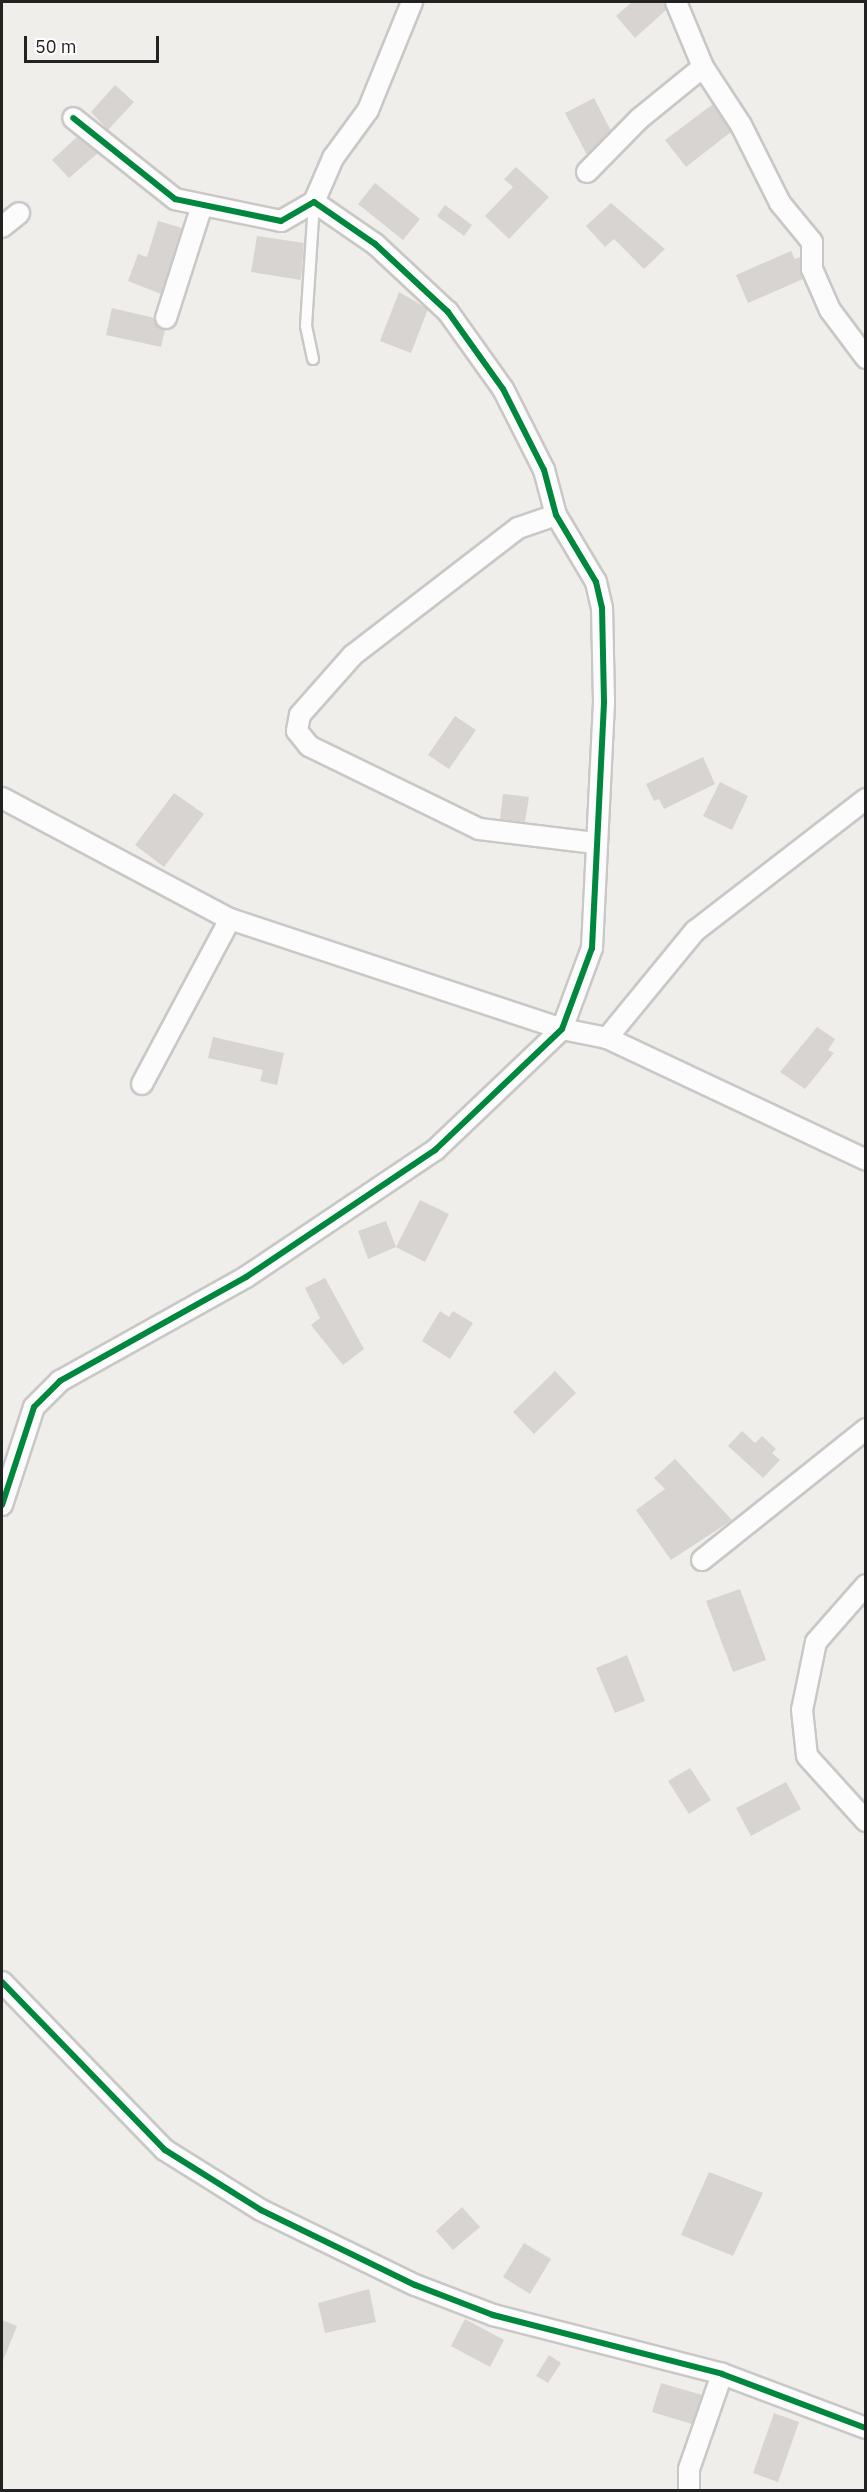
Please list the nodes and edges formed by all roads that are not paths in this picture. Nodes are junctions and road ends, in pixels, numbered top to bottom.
1 (412, 2) edge
2 (676, 2) edge
3 (704, 67) junction
4 (73, 118) dead end
5 (587, 172) dead end
6 (314, 202) junction
7 (201, 208) junction
8 (19, 213) dead end
9 (2, 227) edge
10 (166, 318) dead end
11 (866, 358) edge
12 (313, 359) dead end
13 (556, 515) junction
14 (2, 798) edge
15 (866, 799) edge
16 (595, 843) junction
17 (230, 920) junction
18 (562, 1029) junction
19 (607, 1038) junction
20 (142, 1084) dead end
21 (866, 1160) edge
22 (866, 1429) edge
23 (2, 1505) edge
24 (702, 1560) dead end
25 (866, 1585) edge
26 (866, 1821) edge
27 (2, 1982) edge
28 (722, 2374) junction
29 (866, 2428) edge
30 (689, 2490) edge

1 - 6 street
2 - 3 street
3 - 5 street
3 - 11 street
4 - 7 street
6 - 7 street
6 - 12 lane
6 - 13 street
7 - 10 street
8 - 9 street
13 - 16 street
13 - 16 street
14 - 17 street
15 - 19 street
16 - 18 street
17 - 18 street
17 - 20 street
18 - 19 street
18 - 23 street
19 - 21 street
22 - 24 street
25 - 26 street
27 - 28 street
28 - 29 street
28 - 30 street

